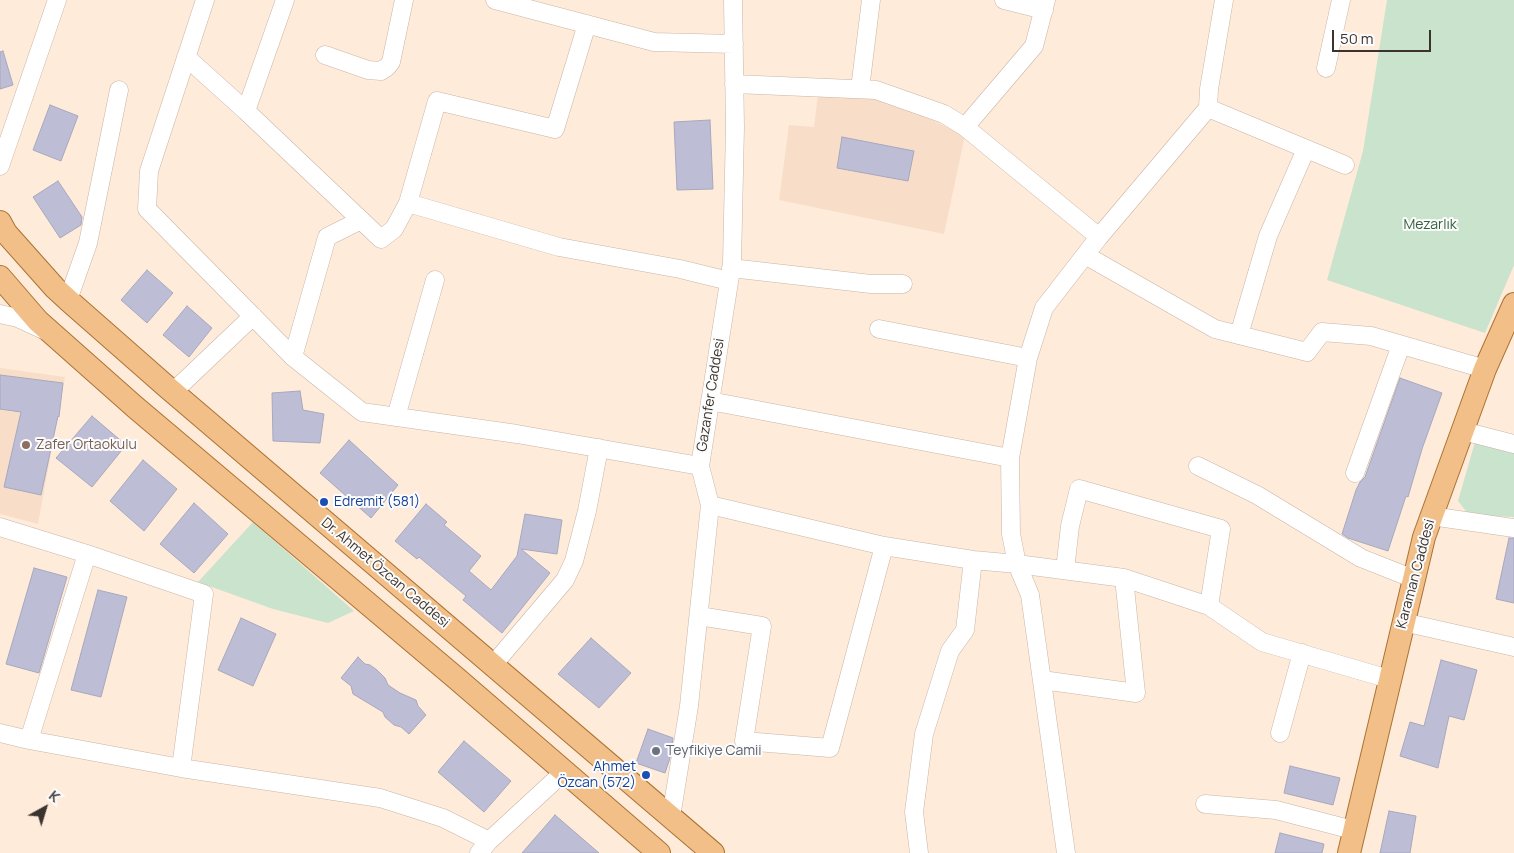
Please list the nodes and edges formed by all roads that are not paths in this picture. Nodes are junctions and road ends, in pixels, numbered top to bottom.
1 (58, 0) edge
2 (205, 0) edge
3 (285, 0) edge
4 (404, 0) edge
5 (495, 0) edge
6 (733, 0) edge
7 (871, 0) edge
8 (1004, 0) edge
9 (1224, 0) edge
10 (1341, 0) edge
11 (1045, 5) edge
12 (587, 24) junction
13 (734, 44) junction
14 (324, 55) dead end
15 (186, 57) junction
16 (1326, 68) dead end
17 (734, 84) junction
18 (860, 89) junction
19 (119, 90) dead end
20 (1208, 108) junction
21 (246, 111) junction
22 (965, 127) junction
23 (1306, 149) junction
24 (1345, 165) dead end
25 (0, 166) edge
26 (408, 204) junction
27 (361, 220) junction
28 (0, 222) edge
29 (1099, 237) junction
30 (1086, 255) junction
31 (730, 275) junction
32 (0, 277) edge
33 (435, 280) dead end
34 (903, 284) dead end
35 (68, 300) junction
36 (1514, 304) edge
37 (0, 314) edge
38 (253, 316) junction
39 (879, 329) dead end
40 (53, 335) junction
41 (1239, 335) junction
42 (1400, 345) junction
43 (293, 357) junction
44 (1028, 358) junction
45 (1485, 369) junction
46 (174, 392) junction
47 (710, 401) junction
48 (396, 417) junction
49 (1463, 431) junction
50 (1514, 444) edge
51 (599, 448) junction
52 (1010, 458) junction
53 (700, 466) junction
54 (1198, 466) dead end
55 (1355, 473) dead end
56 (710, 505) junction
57 (1431, 516) junction
58 (0, 526) edge
59 (1514, 528) edge
60 (884, 546) junction
61 (87, 554) junction
62 (973, 560) junction
63 (1017, 564) junction
64 (1064, 570) junction
65 (1124, 578) junction
66 (1414, 579) junction
67 (1209, 606) junction
68 (699, 616) junction
69 (1403, 622) junction
70 (1514, 647) edge
71 (1302, 653) junction
72 (493, 665) junction
73 (1390, 679) junction
74 (1042, 680) junction
75 (0, 733) edge
76 (1280, 733) dead end
77 (29, 740) junction
78 (181, 768) junction
79 (565, 772) junction
80 (1205, 804) dead end
81 (671, 817) junction
82 (1353, 830) junction
83 (484, 847) edge
84 (659, 853) edge
85 (713, 853) edge
86 (919, 853) edge
87 (1066, 853) edge
88 (1349, 853) edge

1 - 25 street
2 - 15 street
3 - 21 street
4 - 14 street
5 - 12 street
6 - 13 street, Gazanfer Caddesi
7 - 18 street
8 - 11 street
9 - 20 street
10 - 16 street
11 - 22 street
12 - 13 street
12 - 26 street
13 - 17 street, Gazanfer Caddesi
15 - 21 street
15 - 38 street
17 - 18 street
17 - 31 street, Gazanfer Caddesi
18 - 22 street
19 - 35 street
20 - 23 street
20 - 29 street
21 - 27 street
22 - 29 street
23 - 24 street
23 - 41 street
26 - 27 street
26 - 31 street
27 - 43 street
28 - 35 main road, Dr. Ahmet Özcan Caddesi
29 - 30 street
30 - 41 street
30 - 44 street
31 - 34 street
31 - 47 street, Gazanfer Caddesi
32 - 40 main road
33 - 48 street
35 - 46 main road, Dr. Ahmet Özcan Caddesi
36 - 45 main road, Karaman Caddesi
37 - 40 street
38 - 43 street
38 - 46 street
39 - 44 street
40 - 79 main road
41 - 42 street
42 - 45 street
42 - 55 street
43 - 48 street
44 - 52 street
45 - 49 main road, Karaman Caddesi
46 - 72 main road, Dr. Ahmet Özcan Caddesi
47 - 52 street
47 - 53 street, Gazanfer Caddesi
48 - 51 street
49 - 50 street
49 - 57 main road, Karaman Caddesi
51 - 53 street
51 - 72 street
52 - 63 street
53 - 56 street, Gazanfer Caddesi
54 - 66 street
56 - 60 street
56 - 68 street, Gazanfer Caddesi
57 - 59 street
57 - 66 main road, Karaman Caddesi
58 - 61 street
60 - 62 street
60 - 68 street
61 - 77 street
61 - 78 street
62 - 63 street
62 - 86 street
63 - 64 street
63 - 74 street
64 - 65 street
64 - 67 street
65 - 67 street
65 - 74 street
66 - 69 main road, Karaman Caddesi
67 - 71 street
68 - 81 street, Gazanfer Caddesi
69 - 70 street
69 - 73 main road, Karaman Caddesi
71 - 73 street
71 - 76 street
72 - 81 main road, Dr. Ahmet Özcan Caddesi
73 - 82 main road, Karaman Caddesi
74 - 87 street
75 - 77 street
77 - 78 street
78 - 83 street
79 - 83 street
79 - 84 main road
80 - 82 street
81 - 85 main road, Dr. Ahmet Özcan Caddesi
82 - 88 main road, Karaman Caddesi

